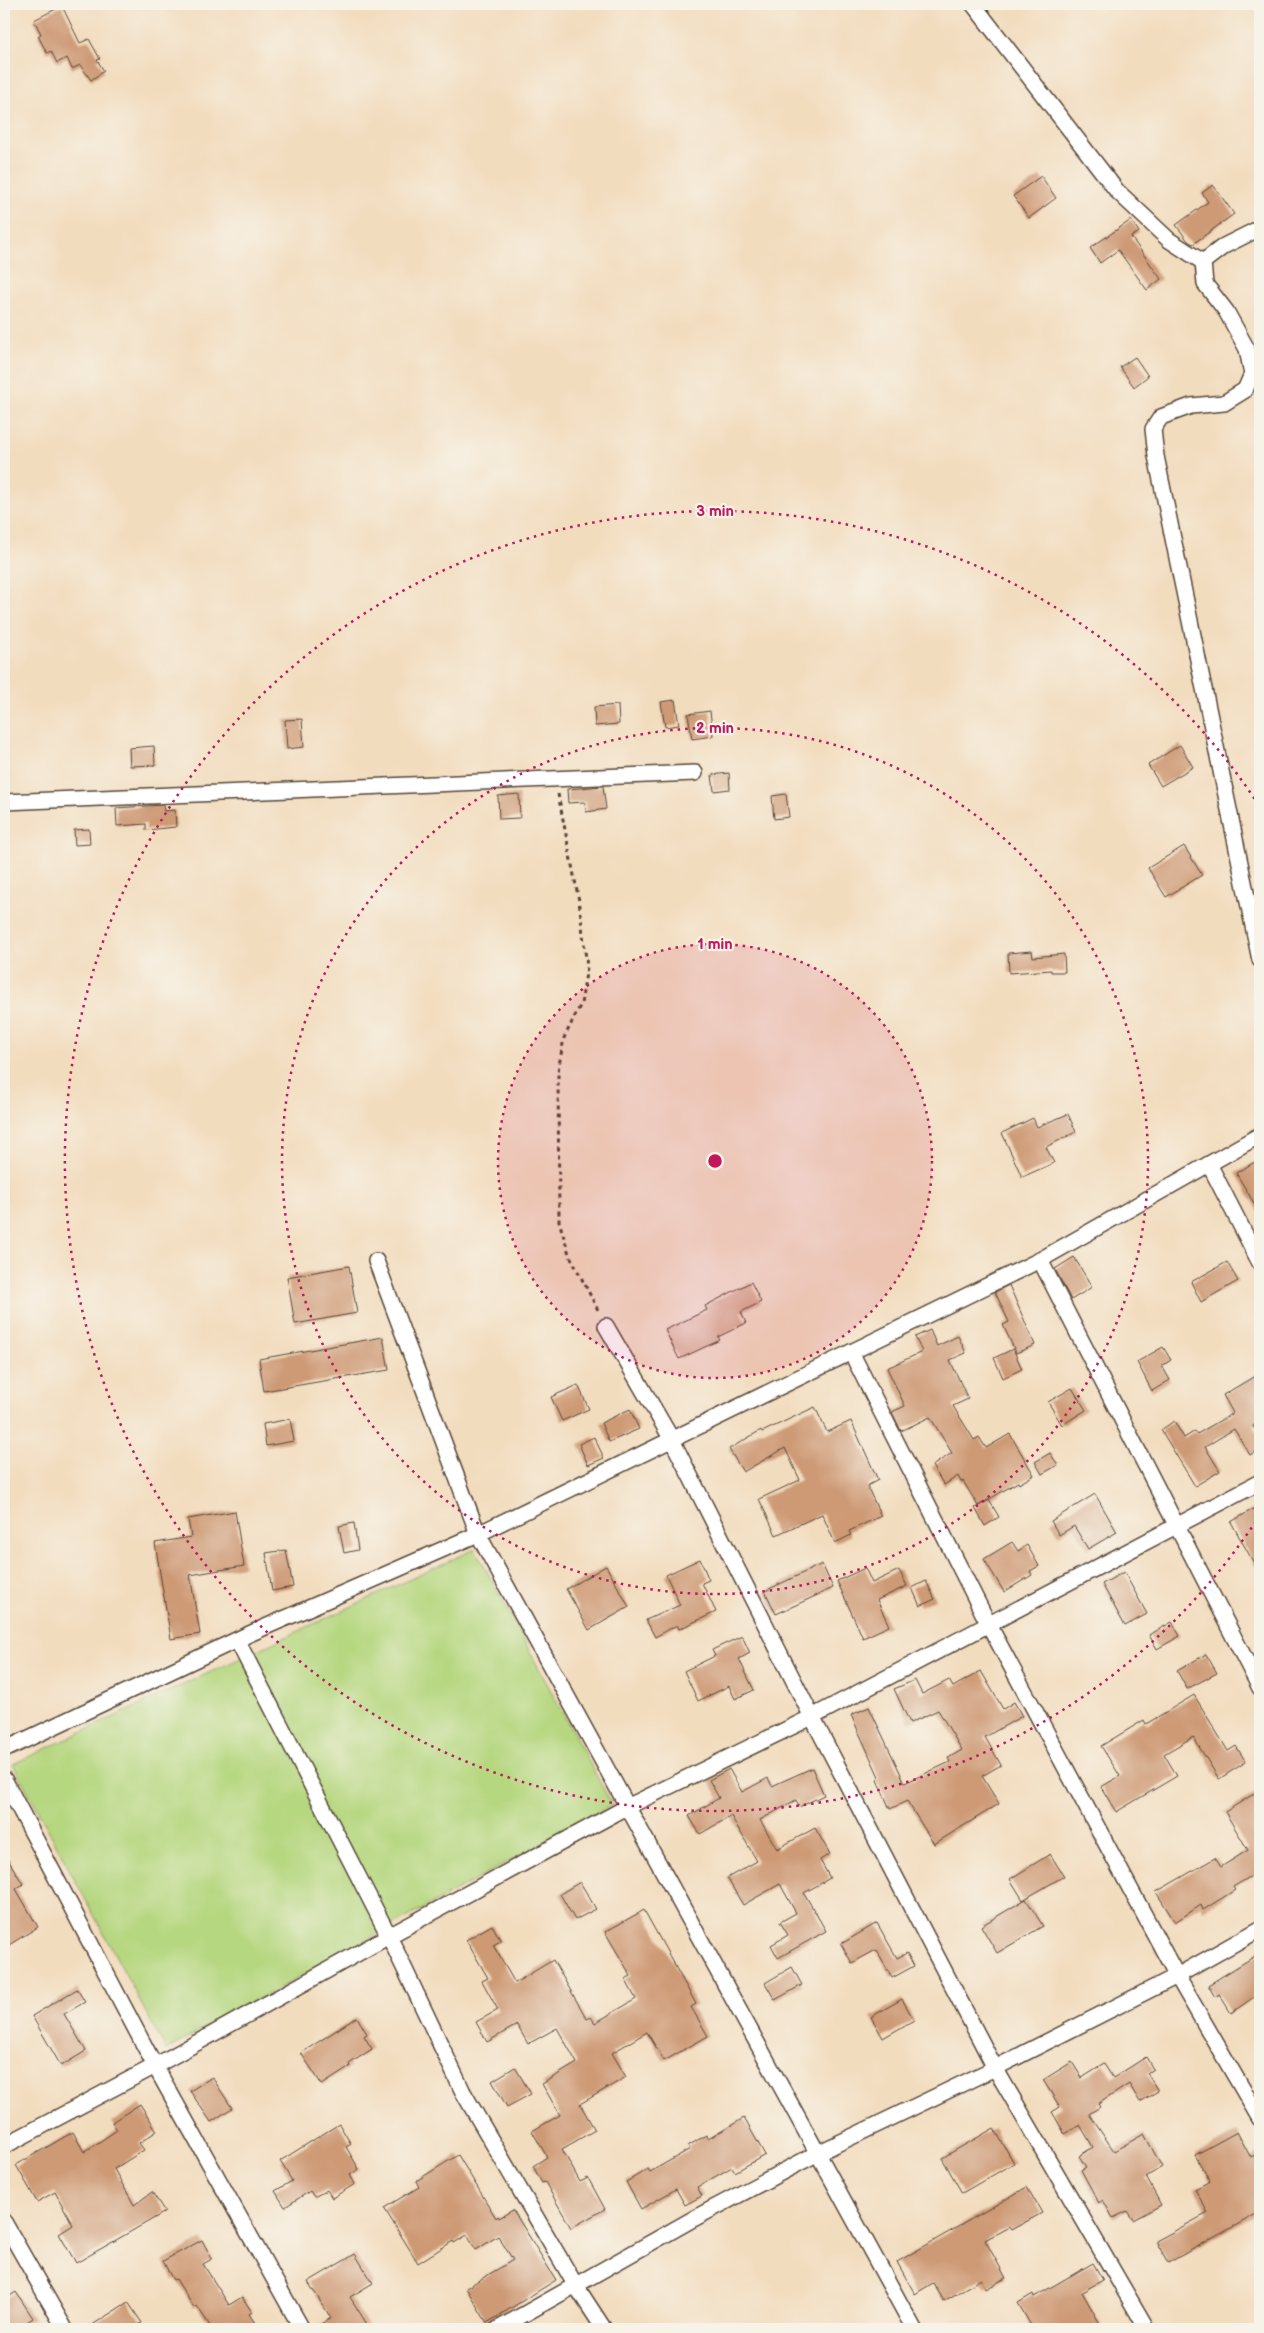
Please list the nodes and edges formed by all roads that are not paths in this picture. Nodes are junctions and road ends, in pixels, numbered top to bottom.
1 (973, 4) edge
2 (1260, 228) edge
3 (1203, 262) junction
4 (695, 773) dead end
5 (4, 802) edge
6 (1260, 960) edge
7 (1260, 1134) edge
8 (1208, 1164) junction
9 (1040, 1260) junction
10 (376, 1261) dead end
11 (1260, 1263) edge
12 (606, 1326) road end
13 (850, 1352) junction
14 (671, 1438) junction
15 (1260, 1482) edge
16 (1177, 1527) junction
17 (478, 1534) junction
18 (989, 1625) junction
19 (237, 1640) junction
20 (1260, 1688) edge
21 (812, 1717) junction
22 (4, 1750) edge
23 (4, 1779) edge
24 (627, 1807) junction
25 (1260, 1929) edge
26 (389, 1936) junction
27 (1177, 1976) junction
28 (155, 2066) junction
29 (995, 2068) junction
30 (1260, 2119) edge
31 (4, 2146) edge
32 (818, 2153) junction
33 (4, 2222) edge
34 (576, 2286) junction
35 (65, 2329) edge
36 (302, 2329) edge
37 (498, 2329) edge
38 (604, 2329) edge
39 (914, 2329) edge
40 (1148, 2329) edge

1 - 3 street
2 - 3 street
3 - 6 street
4 - 5 street
7 - 8 street
8 - 9 street
8 - 11 street
9 - 13 street
9 - 16 street
10 - 17 street
12 - 14 street
13 - 14 street
13 - 18 street
14 - 17 street
14 - 21 street
15 - 16 street
16 - 18 street
16 - 20 street
17 - 19 street
17 - 24 street
18 - 21 street
18 - 27 street
19 - 22 street
19 - 26 street
21 - 24 street
21 - 29 street
23 - 28 street
24 - 26 street
24 - 32 street
25 - 27 street
26 - 28 street
26 - 34 street
27 - 29 street
27 - 30 street
28 - 31 street
28 - 36 street
29 - 32 street
29 - 40 street
32 - 34 street
32 - 39 street
33 - 35 street
34 - 37 street
34 - 38 street

